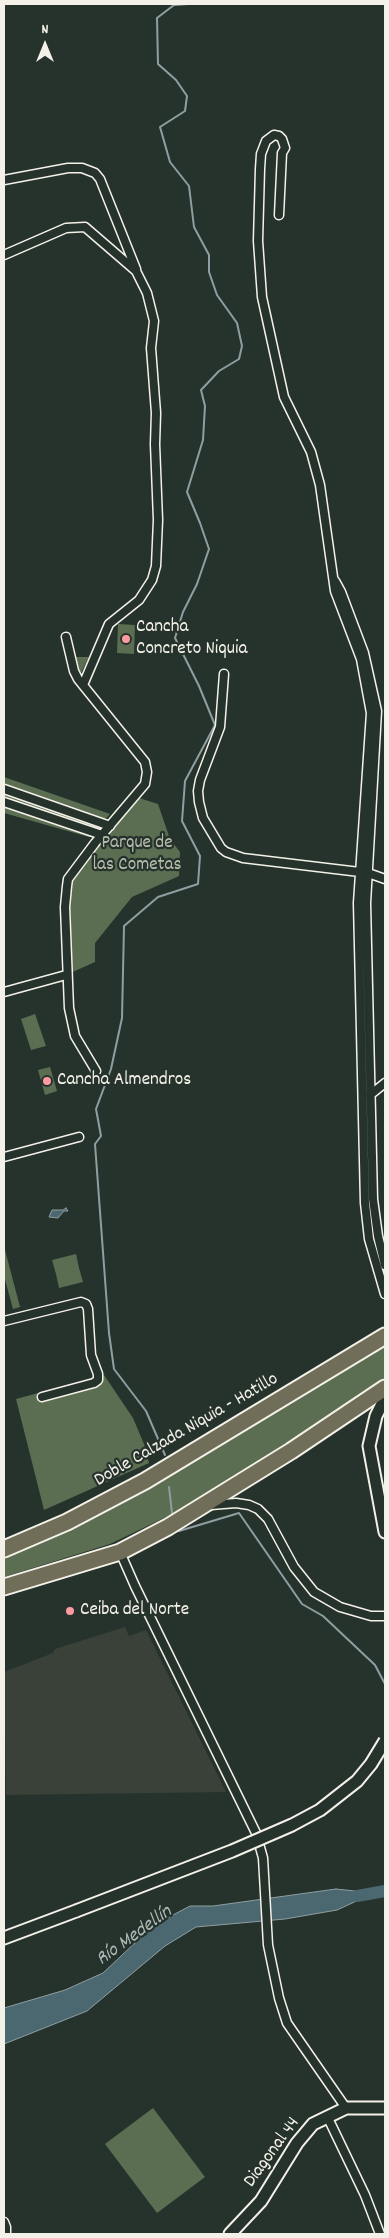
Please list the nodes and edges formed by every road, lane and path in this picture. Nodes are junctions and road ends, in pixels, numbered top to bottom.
1 (4, 180) edge
2 (280, 215) dead end
3 (4, 255) edge
4 (136, 271) junction
5 (66, 637) dead end
6 (224, 674) dead end
7 (83, 684) junction
8 (4, 789) edge
9 (4, 802) edge
10 (110, 826) junction
11 (102, 835) junction
12 (364, 873) junction
13 (385, 879) edge
14 (66, 975) junction
15 (4, 992) edge
16 (96, 1071) dead end
17 (385, 1083) edge
18 (372, 1094) junction
19 (363, 1098) junction
20 (79, 1137) dead end
21 (4, 1157) edge
22 (385, 1265) edge
23 (385, 1294) edge
24 (4, 1320) edge
25 (385, 1336) edge
26 (385, 1388) edge
27 (42, 1397) dead end
28 (385, 1398) edge
29 (195, 1509) junction
30 (385, 1532) edge
31 (4, 1538) edge
32 (32, 1538) junction
33 (4, 1549) edge
34 (120, 1552) junction
35 (4, 1587) edge
36 (385, 1616) edge
37 (385, 1741) edge
38 (4, 1938) edge
39 (346, 2108) junction
40 (385, 2108) edge
41 (327, 2116) junction
42 (230, 2234) edge
43 (380, 2234) edge

1 - 4 street
2 - 12 street
3 - 4 street
4 - 7 street
5 - 7 street
6 - 12 street
7 - 10 street
8 - 10 street
9 - 11 street
10 - 11 street
11 - 14 street
12 - 13 street
12 - 18 street
12 - 19 street
14 - 15 street
14 - 16 street
17 - 18 street
18 - 19 street
18 - 22 street
19 - 23 street
20 - 21 street
24 - 27 street
25 - 32 highway, Doble Calzada Niquia - Hatillo
26 - 29 highway
28 - 30 main road
29 - 34 highway
29 - 36 street
31 - 32 highway
32 - 33 highway, Doble Calzada Niquia - Hatillo
34 - 35 highway
34 - 39 street
37 - 38 main road, bridge
39 - 40 main road, Diagonal 44
39 - 41 main road, Diagonal 44
41 - 42 main road, Diagonal 44
41 - 43 street

